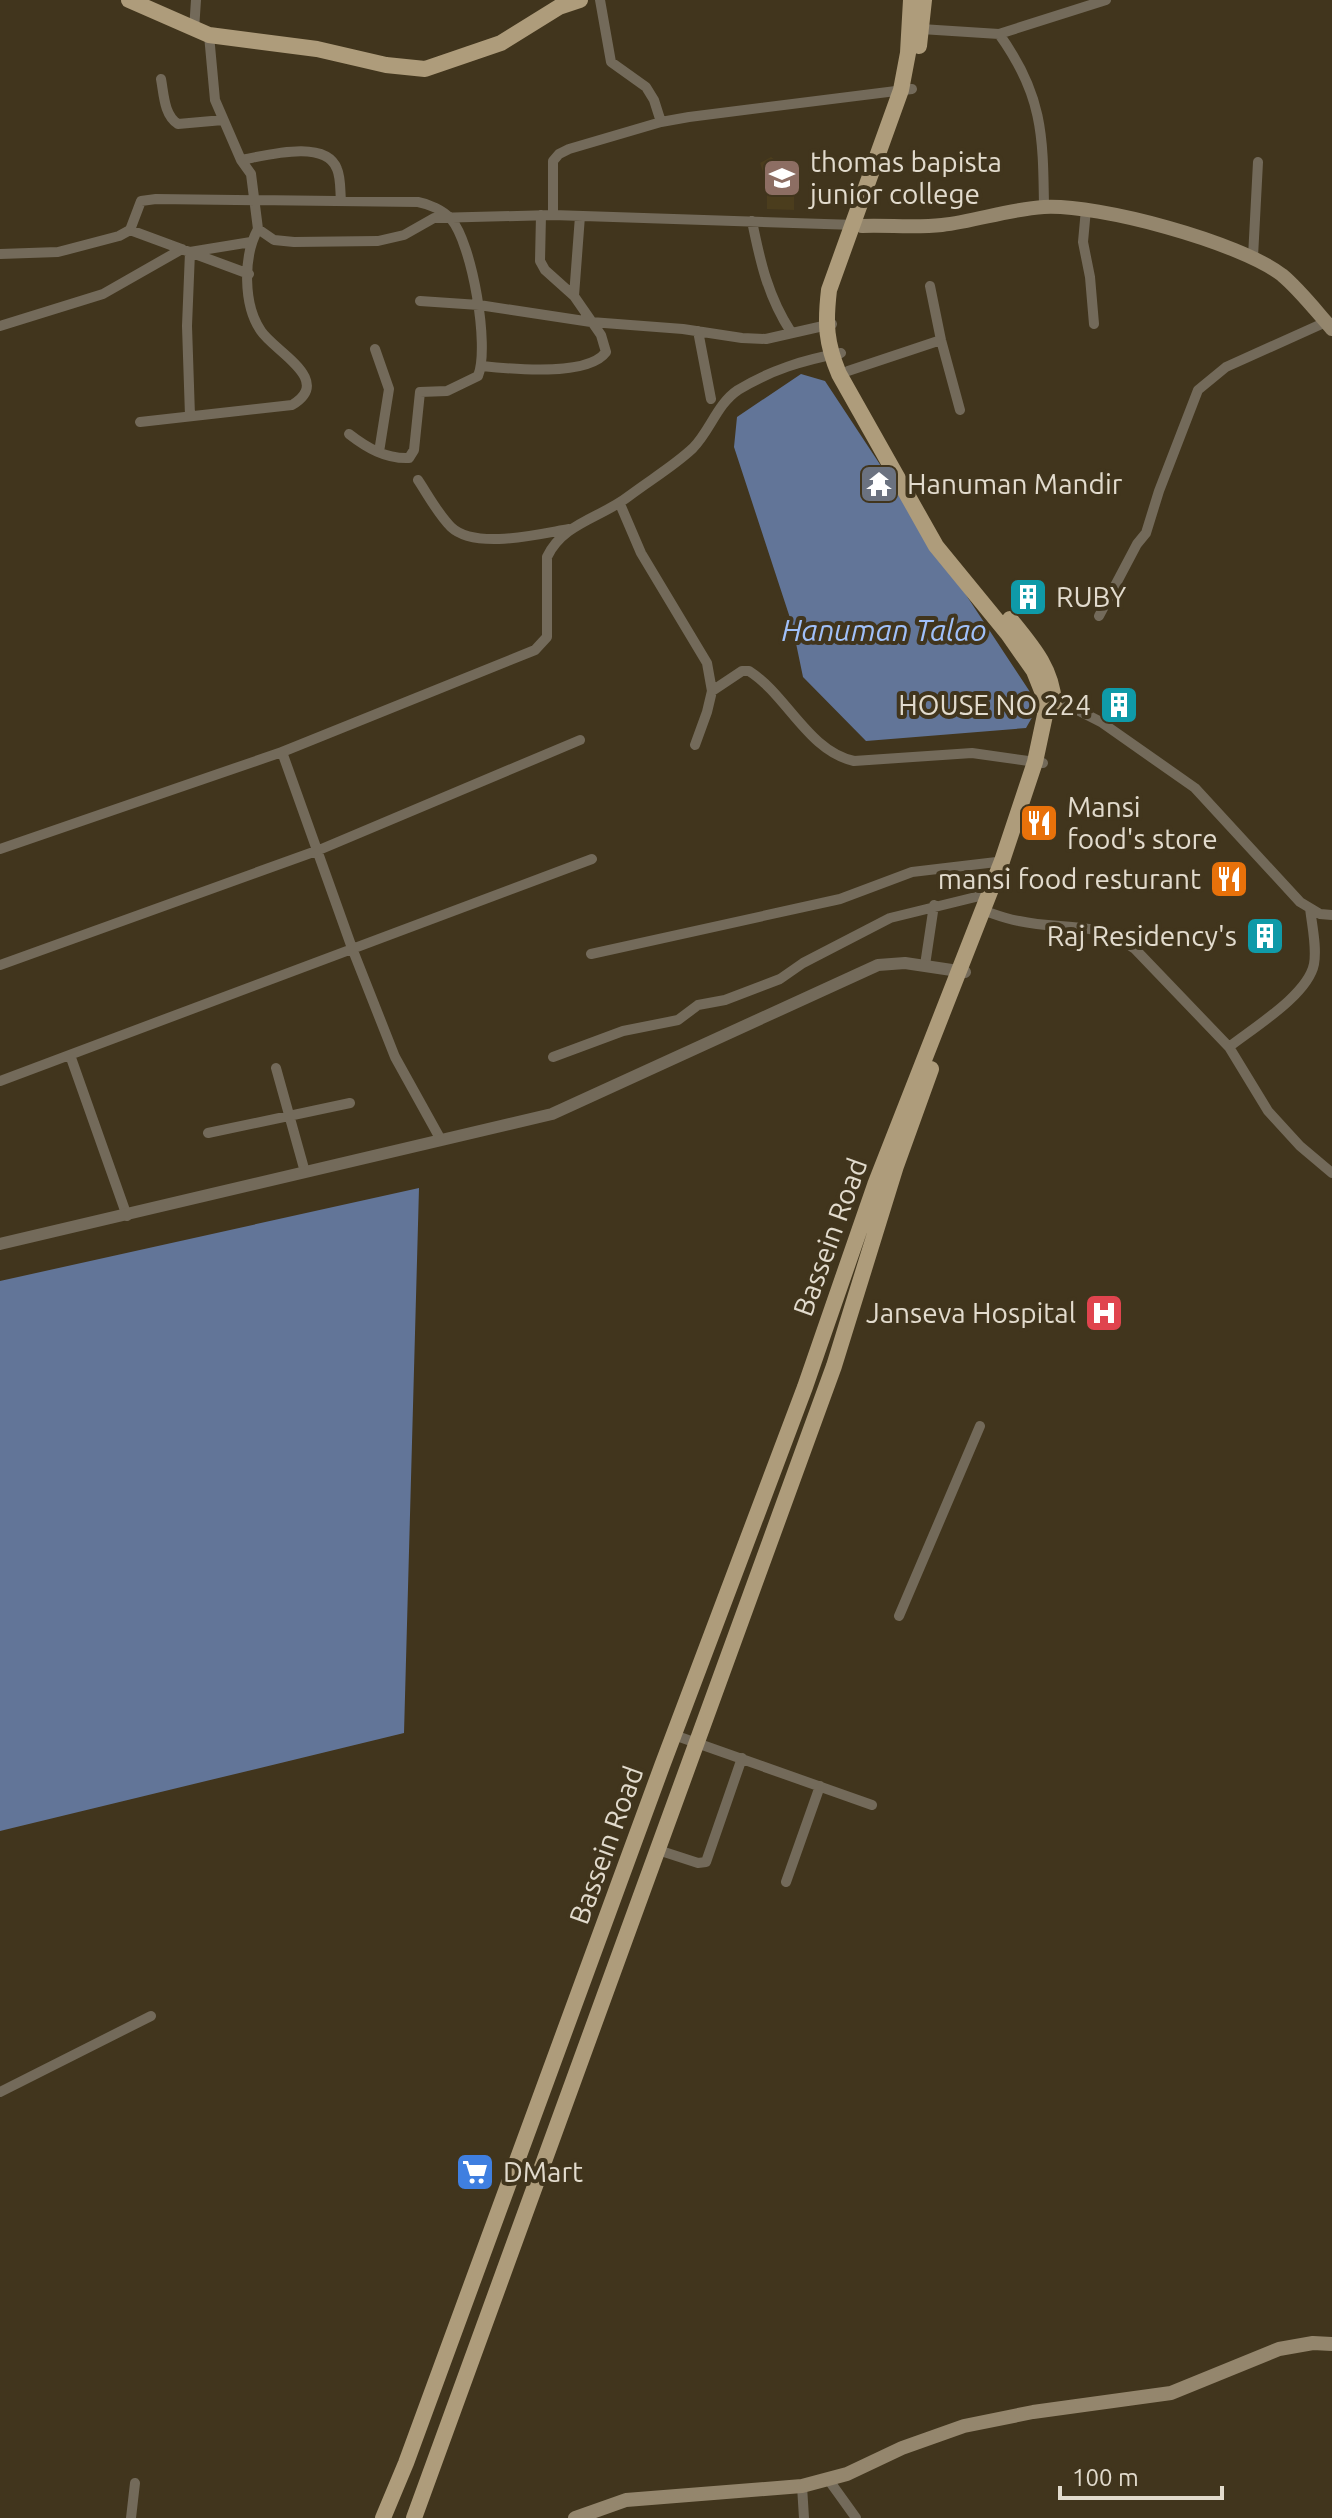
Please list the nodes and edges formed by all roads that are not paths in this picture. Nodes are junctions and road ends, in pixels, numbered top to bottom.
1 (129, 0) edge
2 (196, 0) edge
3 (580, 0) edge
4 (600, 0) edge
5 (911, 0) edge
6 (924, 0) edge
7 (1106, 0) edge
8 (921, 29) junction
9 (202, 32) junction
10 (999, 34) junction
11 (161, 79) dead end
12 (906, 90) junction
13 (223, 120) junction
14 (661, 122) junction
15 (241, 160) junction
16 (1258, 162) dead end
17 (255, 199) junction
18 (341, 201) junction
19 (1044, 207) junction
20 (1086, 209) junction
21 (547, 215) junction
22 (580, 216) junction
23 (450, 218) junction
24 (752, 221) junction
25 (857, 225) junction
26 (258, 229) junction
27 (130, 230) junction
28 (251, 242) junction
29 (186, 251) junction
30 (0, 254) edge
31 (1253, 257) junction
32 (249, 274) junction
33 (930, 286) dead end
34 (574, 296) junction
35 (420, 301) dead end
36 (479, 305) junction
37 (591, 322) junction
38 (829, 324) junction
39 (1094, 324) dead end
40 (1329, 325) edge
41 (0, 326) edge
42 (698, 331) junction
43 (791, 332) junction
44 (941, 340) junction
45 (375, 349) dead end
46 (836, 354) junction
47 (482, 366) junction
48 (848, 371) junction
49 (711, 399) dead end
50 (960, 410) dead end
51 (190, 416) junction
52 (140, 422) dead end
53 (349, 434) dead end
54 (379, 452) junction
55 (418, 480) dead end
56 (620, 504) junction
57 (569, 529) junction
58 (1099, 616) dead end
59 (712, 691) junction
60 (1049, 696) junction
61 (580, 740) dead end
62 (695, 745) dead end
63 (282, 752) junction
64 (1039, 763) junction
65 (0, 849) edge
66 (319, 850) junction
67 (592, 859) dead end
68 (1006, 860) junction
69 (990, 902) junction
70 (934, 905) junction
71 (1310, 908) junction
72 (1332, 915) edge
73 (352, 948) junction
74 (591, 954) dead end
75 (0, 965) edge
76 (925, 965) junction
77 (961, 972) junction
78 (1229, 1047) junction
79 (70, 1055) junction
80 (553, 1057) dead end
81 (276, 1068) dead end
82 (0, 1081) edge
83 (350, 1103) dead end
84 (290, 1115) junction
85 (208, 1133) dead end
86 (441, 1140) junction
87 (305, 1172) junction
88 (1332, 1173) edge
89 (127, 1216) junction
90 (0, 1244) edge
91 (980, 1426) dead end
92 (752, 1528) junction
93 (772, 1534) junction
94 (899, 1616) dead end
95 (674, 1735) junction
96 (697, 1742) junction
97 (742, 1758) junction
98 (820, 1786) junction
99 (872, 1805) dead end
100 (658, 1850) junction
101 (786, 1882) dead end
102 (151, 2016) dead end
103 (0, 2092) edge
104 (487, 2243) junction
105 (510, 2251) junction
106 (1332, 2344) edge
107 (448, 2351) junction
108 (471, 2358) junction
109 (828, 2479) junction
110 (135, 2483) dead end
111 (802, 2486) junction
112 (385, 2513) edge
113 (131, 2518) edge
114 (406, 2518) edge
115 (414, 2518) edge
116 (575, 2518) edge
117 (804, 2518) edge
118 (856, 2518) edge

1 - 9 main road
2 - 9 street
3 - 9 main road
4 - 14 street
5 - 12 main road
6 - 8 main road
7 - 10 street
8 - 10 street
8 - 12 main road
9 - 13 street
10 - 19 street
11 - 13 street
12 - 14 street
12 - 25 main road
13 - 15 street
14 - 21 street
15 - 17 street
15 - 18 street
16 - 31 street
17 - 18 street
17 - 26 street
17 - 27 street
18 - 23 street
19 - 20 main road
19 - 25 main road
20 - 31 main road
20 - 39 street
21 - 22 street
21 - 23 street
21 - 34 street
22 - 24 street
22 - 34 street
23 - 26 street
23 - 36 street
24 - 25 street
24 - 43 street
25 - 38 main road
26 - 28 street
27 - 29 street
27 - 30 street
28 - 29 street
28 - 32 street
29 - 32 street
29 - 41 street
29 - 51 street
31 - 40 main road
32 - 51 street
33 - 44 street
34 - 37 street
35 - 36 street
36 - 37 street
36 - 47 street
37 - 42 street
37 - 47 street
38 - 43 street
38 - 46 main road
40 - 58 street
42 - 43 street
42 - 49 street
44 - 48 street
44 - 50 street
45 - 54 street
46 - 48 main road
46 - 56 street
46 - 60 main road
47 - 54 street
48 - 60 main road
51 - 52 street
53 - 54 street
55 - 57 street
56 - 57 street
56 - 59 street
57 - 63 street
59 - 62 street
59 - 64 street
60 - 64 main road, Bassein Road
60 - 71 street
61 - 66 street
63 - 65 street
63 - 66 street
64 - 68 main road, Bassein Road
66 - 73 street
66 - 75 street
67 - 73 street
68 - 69 main road, Bassein Road
68 - 74 street
69 - 70 street
69 - 77 main road, Bassein Road
69 - 78 street
70 - 76 street
70 - 80 street
71 - 72 street
71 - 78 street
73 - 79 street
73 - 86 street
76 - 77 street
76 - 86 street
77 - 92 main road, Bassein Road
77 - 93 main road, Bassein Road
78 - 88 street
79 - 82 street
79 - 89 street
81 - 84 street
83 - 84 street
84 - 85 street
84 - 87 street
86 - 87 street
87 - 89 street
89 - 90 street
91 - 94 street
92 - 93 main road
92 - 95 main road, Bassein Road
93 - 96 main road, Bassein Road
95 - 96 street
95 - 104 main road, Bassein Road
96 - 97 street
96 - 100 main road, Bassein Road
97 - 98 street
97 - 100 street
98 - 99 street
98 - 101 street
100 - 105 main road, Bassein Road
102 - 103 street
104 - 105 main road
104 - 107 main road, Bassein Road
105 - 108 main road, Bassein Road
106 - 109 main road
107 - 108 main road
107 - 112 main road, Bassein Road
108 - 115 main road, Bassein Road
109 - 111 main road
109 - 118 street
110 - 113 street
111 - 116 main road
111 - 117 street
112 - 114 main road

